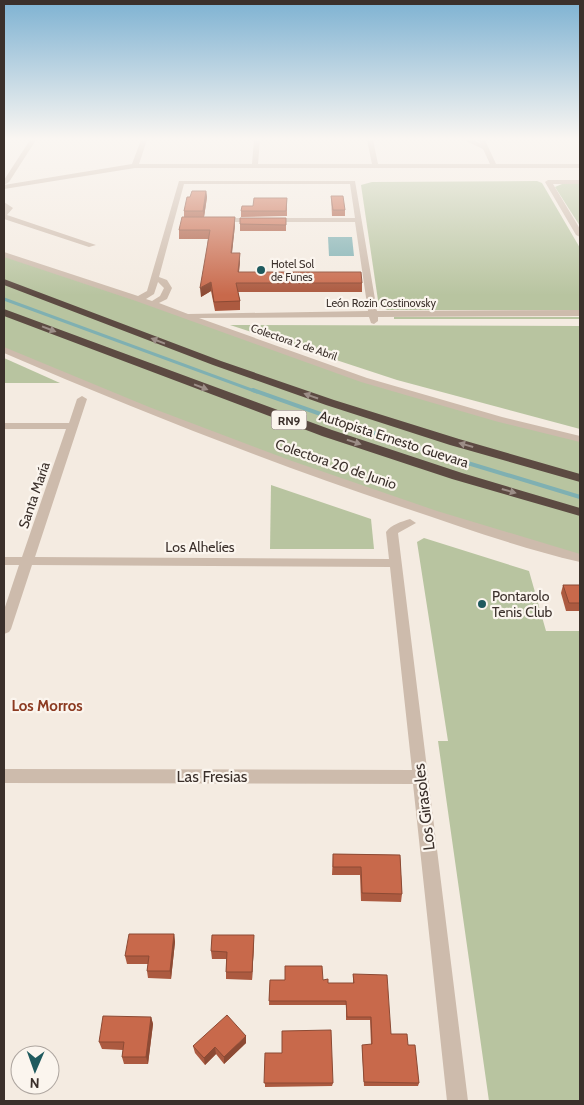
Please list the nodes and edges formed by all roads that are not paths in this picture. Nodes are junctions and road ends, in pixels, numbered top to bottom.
1 (178, 192) edge
2 (355, 192) edge
3 (554, 192) edge
4 (4, 204) edge
5 (4, 216) edge
6 (570, 218) junction
7 (580, 218) edge
8 (170, 220) junction
9 (180, 220) edge
10 (210, 220) edge
11 (359, 220) junction
12 (580, 235) edge
13 (92, 245) dead end
14 (4, 254) edge
15 (160, 280) junction
16 (4, 282) edge
17 (139, 299) junction
18 (152, 304) junction
19 (4, 312) edge
20 (580, 314) edge
21 (182, 315) junction
22 (373, 317) junction
23 (198, 320) junction
24 (580, 321) edge
25 (4, 350) edge
26 (82, 399) dead end
27 (4, 426) edge
28 (73, 426) junction
29 (580, 439) edge
30 (580, 478) edge
31 (580, 512) edge
32 (410, 523) dead end
33 (580, 558) edge
34 (4, 560) edge
35 (27, 560) junction
36 (396, 563) junction
37 (4, 629) edge
38 (4, 776) edge
39 (420, 777) junction
40 (458, 1101) edge

1 - 8 street
2 - 11 street
3 - 6 street
4 - 5 street
5 - 13 street
6 - 7 street
6 - 12 street
8 - 9 street
8 - 15 street
10 - 11 street
11 - 22 street
14 - 17 street, Colectora 2 de Abril
15 - 17 street
15 - 18 street
30 -> 16 highway, Autopista Ernesto Guevara / RN9
17 - 18 street, Colectora 2 de Abril
18 - 21 street, Colectora 2 de Abril
19 -> 31 highway, Autopista Ernesto Guevara / RN9
20 - 22 street, León Rozin Costinovsky
21 - 22 street, León Rozin Costinovsky
21 - 23 street, Colectora 2 de Abril
22 - 23 street, León Rozin Costinovsky
22 - 24 street, León Rozin Costinovsky
23 - 29 street, Colectora 2 de Abril
25 - 33 street, Colectora 20 de Junio
26 - 28 street, Santa María
27 - 28 street
28 - 35 street, Santa María
32 - 36 street, Los Girasoles
34 - 35 street, Los Alhelíes
35 - 36 street, Los Alhelíes
35 - 37 street, Santa María
36 - 39 street, Los Girasoles
38 - 39 street, Las Fresias
39 - 40 street, Los Girasoles

